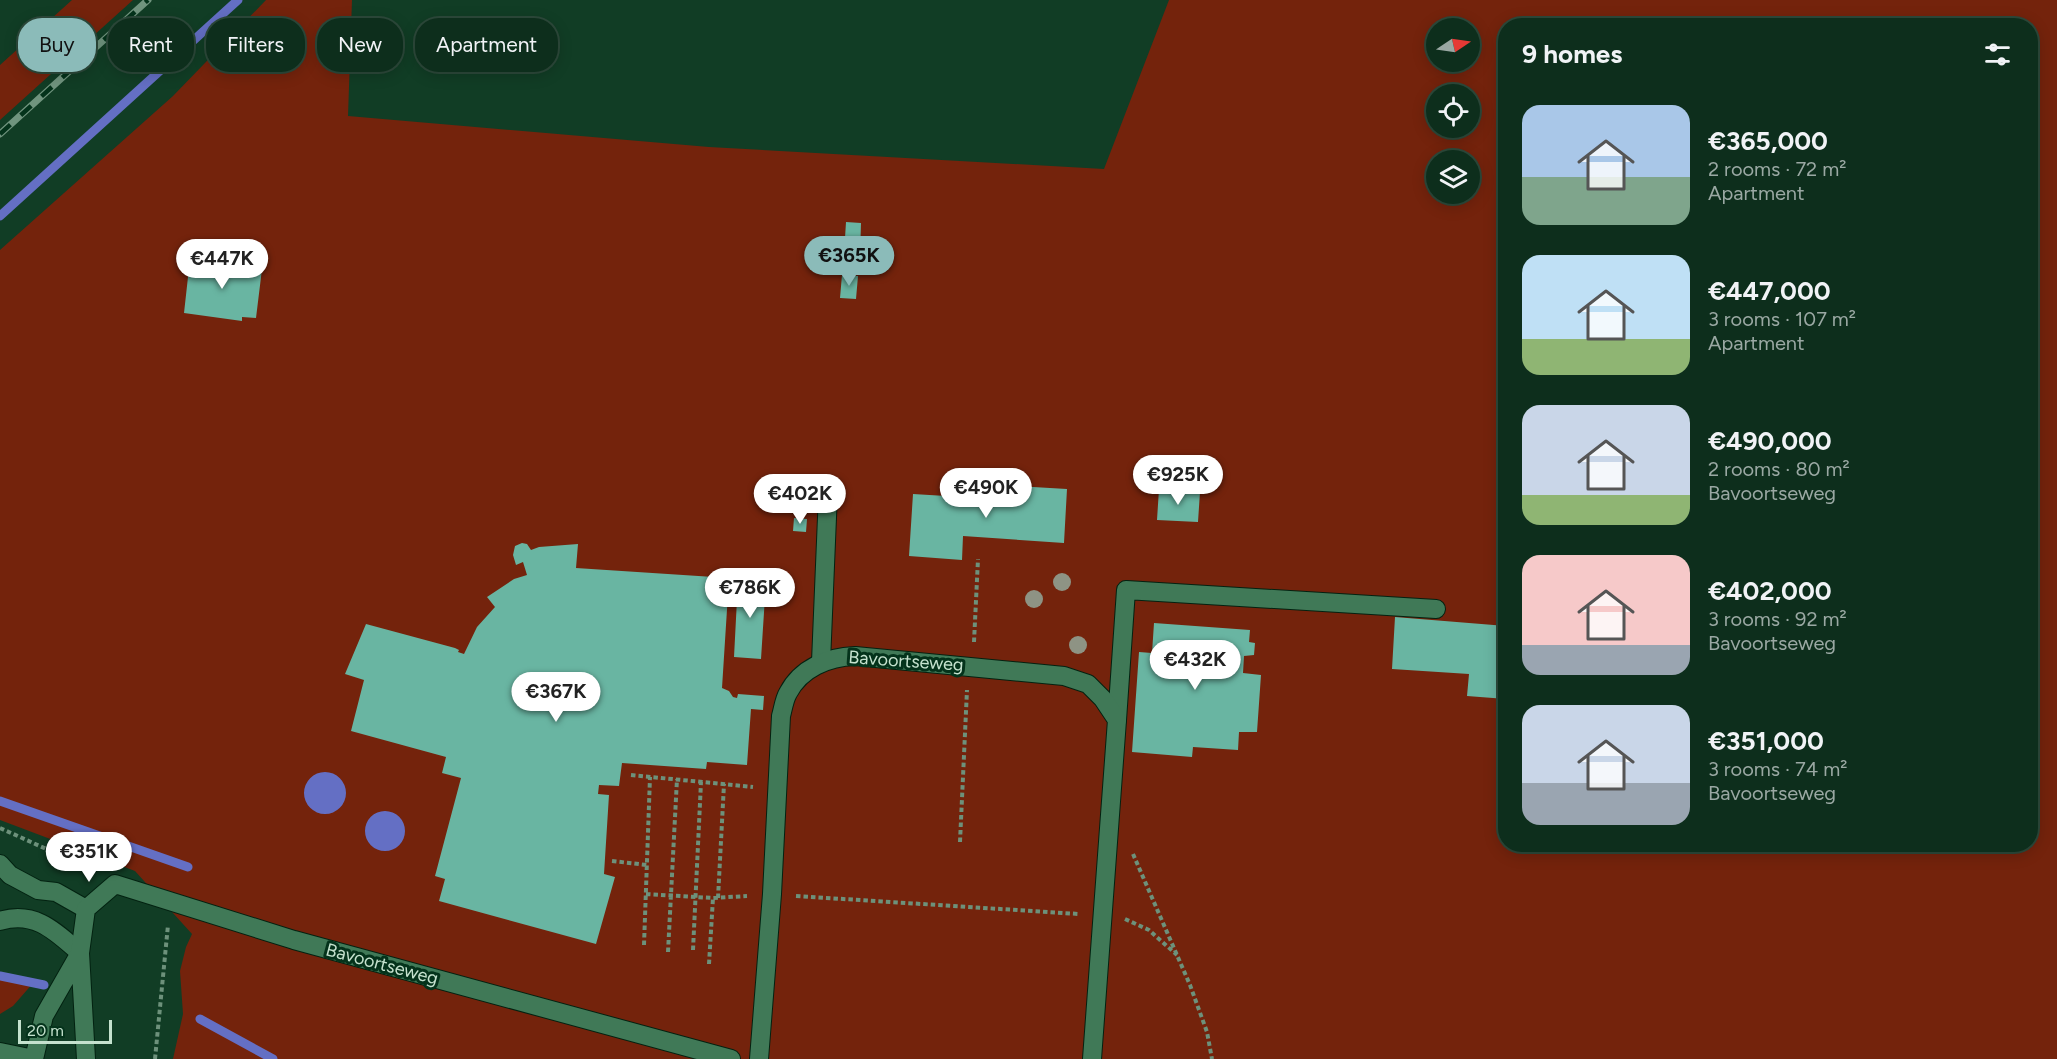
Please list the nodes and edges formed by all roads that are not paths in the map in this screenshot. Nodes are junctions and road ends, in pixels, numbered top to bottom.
1 (828, 493) dead end
2 (1436, 609) dead end
3 (821, 662) junction
4 (1117, 720) junction
5 (0, 864) edge
6 (86, 909) junction
7 (0, 921) edge
8 (80, 953) junction
9 (0, 1052) edge
10 (34, 1059) edge
11 (86, 1059) edge
12 (731, 1059) edge
13 (759, 1059) edge
14 (1092, 1059) edge

1 - 3 street
2 - 4 street
3 - 4 street, Bavoortseweg
3 - 13 street, Bavoortseweg
4 - 14 street
5 - 6 street
6 - 8 street
6 - 12 street, Bavoortseweg
7 - 8 street
8 - 10 street
8 - 11 street
9 - 10 street

